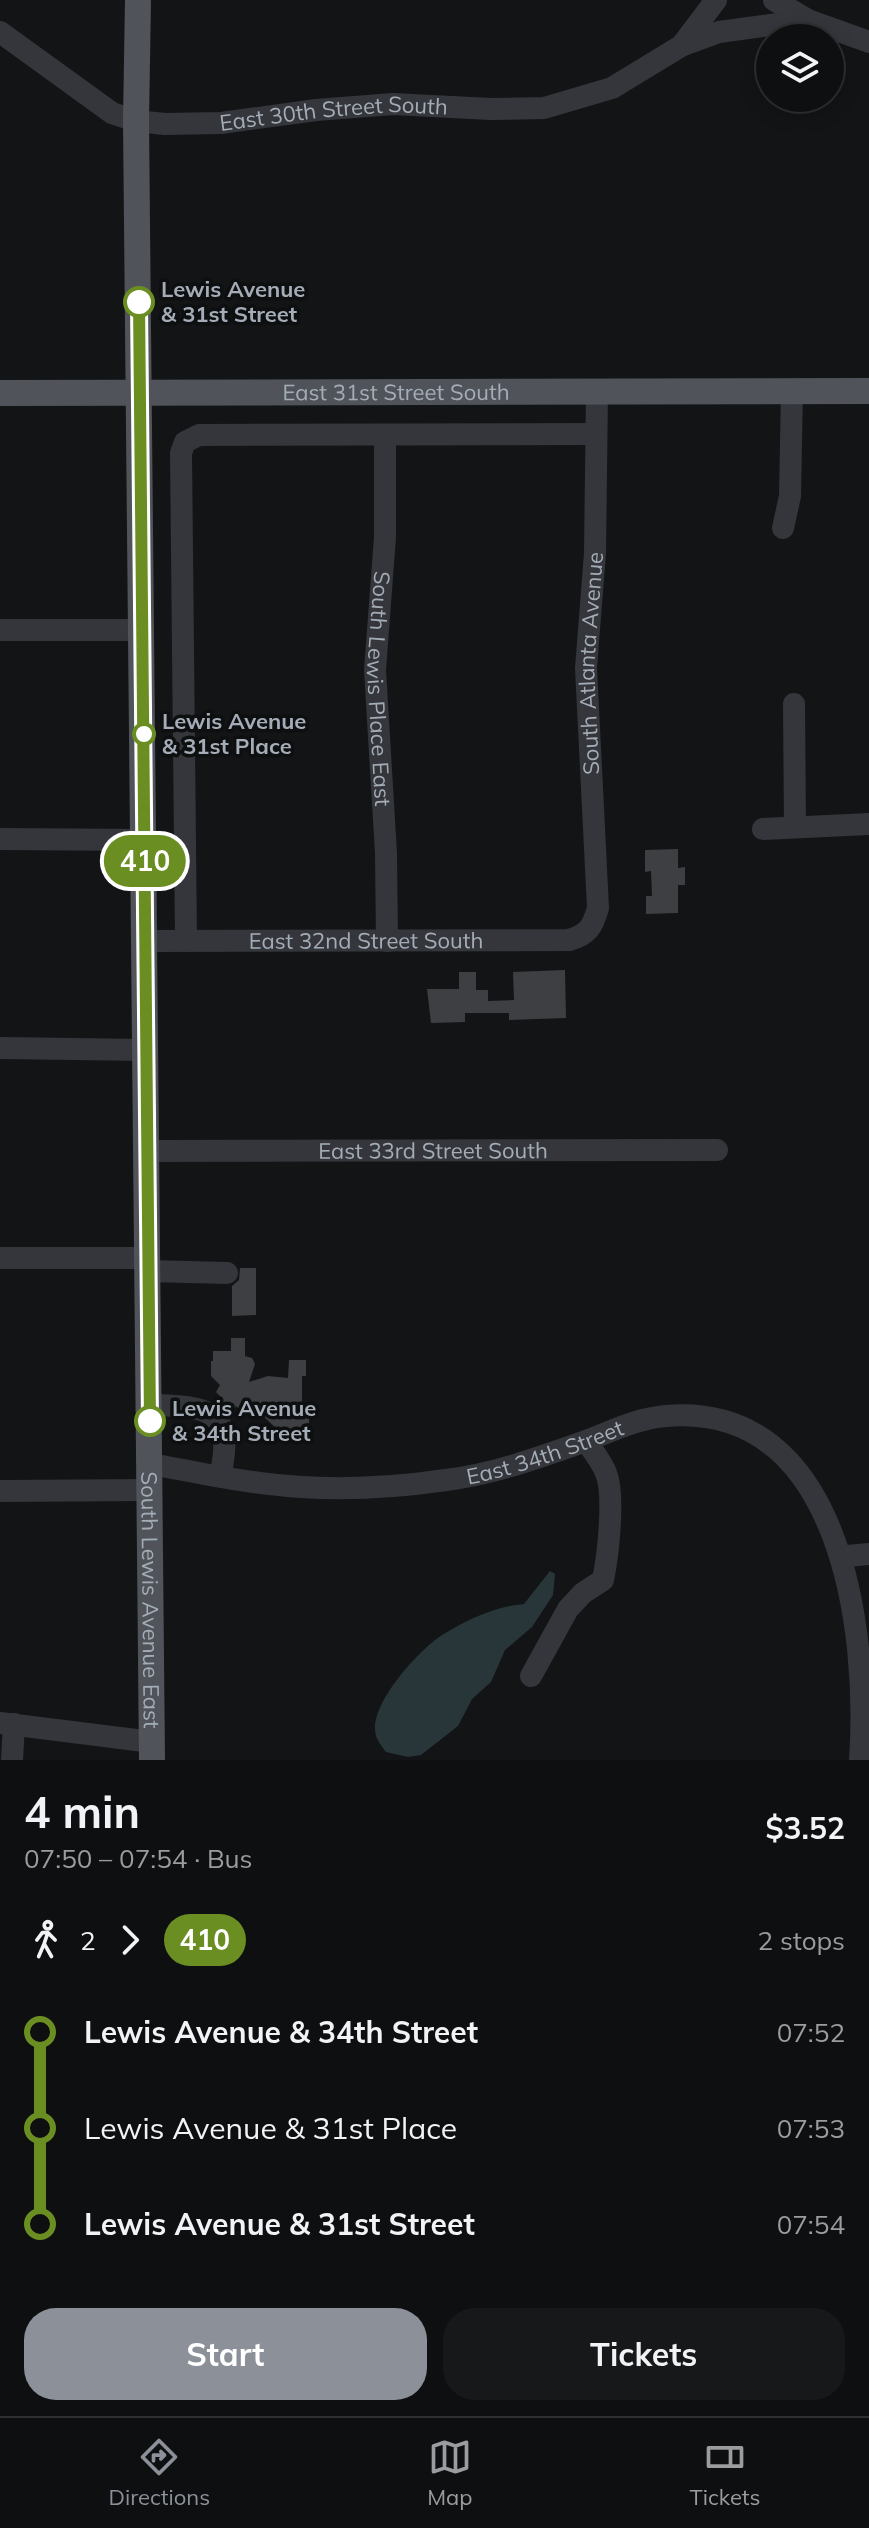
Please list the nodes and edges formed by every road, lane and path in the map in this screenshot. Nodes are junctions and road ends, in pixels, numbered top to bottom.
1 (138, 0) edge
2 (716, 0) edge
3 (774, 0) edge
4 (808, 20) junction
5 (0, 32) edge
6 (869, 42) edge
7 (681, 46) junction
8 (136, 121) junction
9 (792, 391) junction
10 (869, 391) edge
11 (597, 392) junction
12 (0, 393) edge
13 (140, 393) junction
14 (596, 434) junction
15 (385, 435) junction
16 (783, 528) dead end
17 (0, 630) edge
18 (141, 630) junction
19 (794, 704) dead end
20 (869, 824) edge
21 (795, 826) junction
22 (763, 829) dead end
23 (0, 839) edge
24 (145, 840) junction
25 (586, 933) joint
26 (146, 941) junction
27 (186, 941) junction
28 (387, 941) junction
29 (0, 1048) edge
30 (146, 1050) junction
31 (717, 1150) dead end
32 (147, 1151) junction
33 (0, 1258) edge
34 (149, 1265) junction
35 (227, 1273) dead end
36 (150, 1405) junction
37 (586, 1441) junction
38 (220, 1476) junction
39 (150, 1477) junction
40 (0, 1491) edge
41 (858, 1555) edge
42 (531, 1676) dead end
43 (7, 1724) edge
44 (152, 1751) edge
45 (12, 1760) edge
46 (860, 1760) edge

1 - 8 main road, South Lewis Avenue East
2 - 7 street, East 30th Street South
3 - 4 street, East 30th Street South
4 - 6 street, East 30th Street South
4 - 7 street, East 30th Street South
5 - 8 street, East 30th Street South
7 - 8 street, East 30th Street South
8 - 13 main road, South Lewis Avenue East
9 - 10 main road, East 31st Street South
9 - 11 main road, East 31st Street South
9 - 16 street
11 - 13 main road, East 31st Street South
11 - 14 street, South Atlanta Avenue
12 - 13 main road, East 31st Street South
13 - 18 main road, South Lewis Avenue East
14 - 15 street, East 31st Street South
14 - 25 street, South Atlanta Avenue
15 - 27 street, East 31st Street South
15 - 28 street, South Lewis Place East
17 - 18 street
18 - 24 main road, South Lewis Avenue East
19 - 21 street
20 - 21 street
21 - 22 street
23 - 24 street
24 - 26 main road, South Lewis Avenue East
25 - 28 street, East 32nd Street South
26 - 27 street, East 32nd Street South
26 - 30 main road, South Lewis Avenue East
27 - 28 street, East 32nd Street South
29 - 30 street
30 - 32 main road, South Lewis Avenue East
31 - 32 street, East 33rd Street South
32 - 34 main road, South Lewis Avenue East
33 - 34 street
34 - 35 street
34 - 36 main road, South Lewis Avenue East
36 - 38 street
36 - 39 main road, South Lewis Avenue East
37 - 38 street, East 34th Street
37 - 41 street, East 34th Street
37 - 42 street
38 - 39 street, East 34th Street
39 - 40 street, East 34th Street
39 - 44 main road, South Lewis Avenue East
41 - 46 street, East 34th Street
43 - 44 street
43 - 45 street

